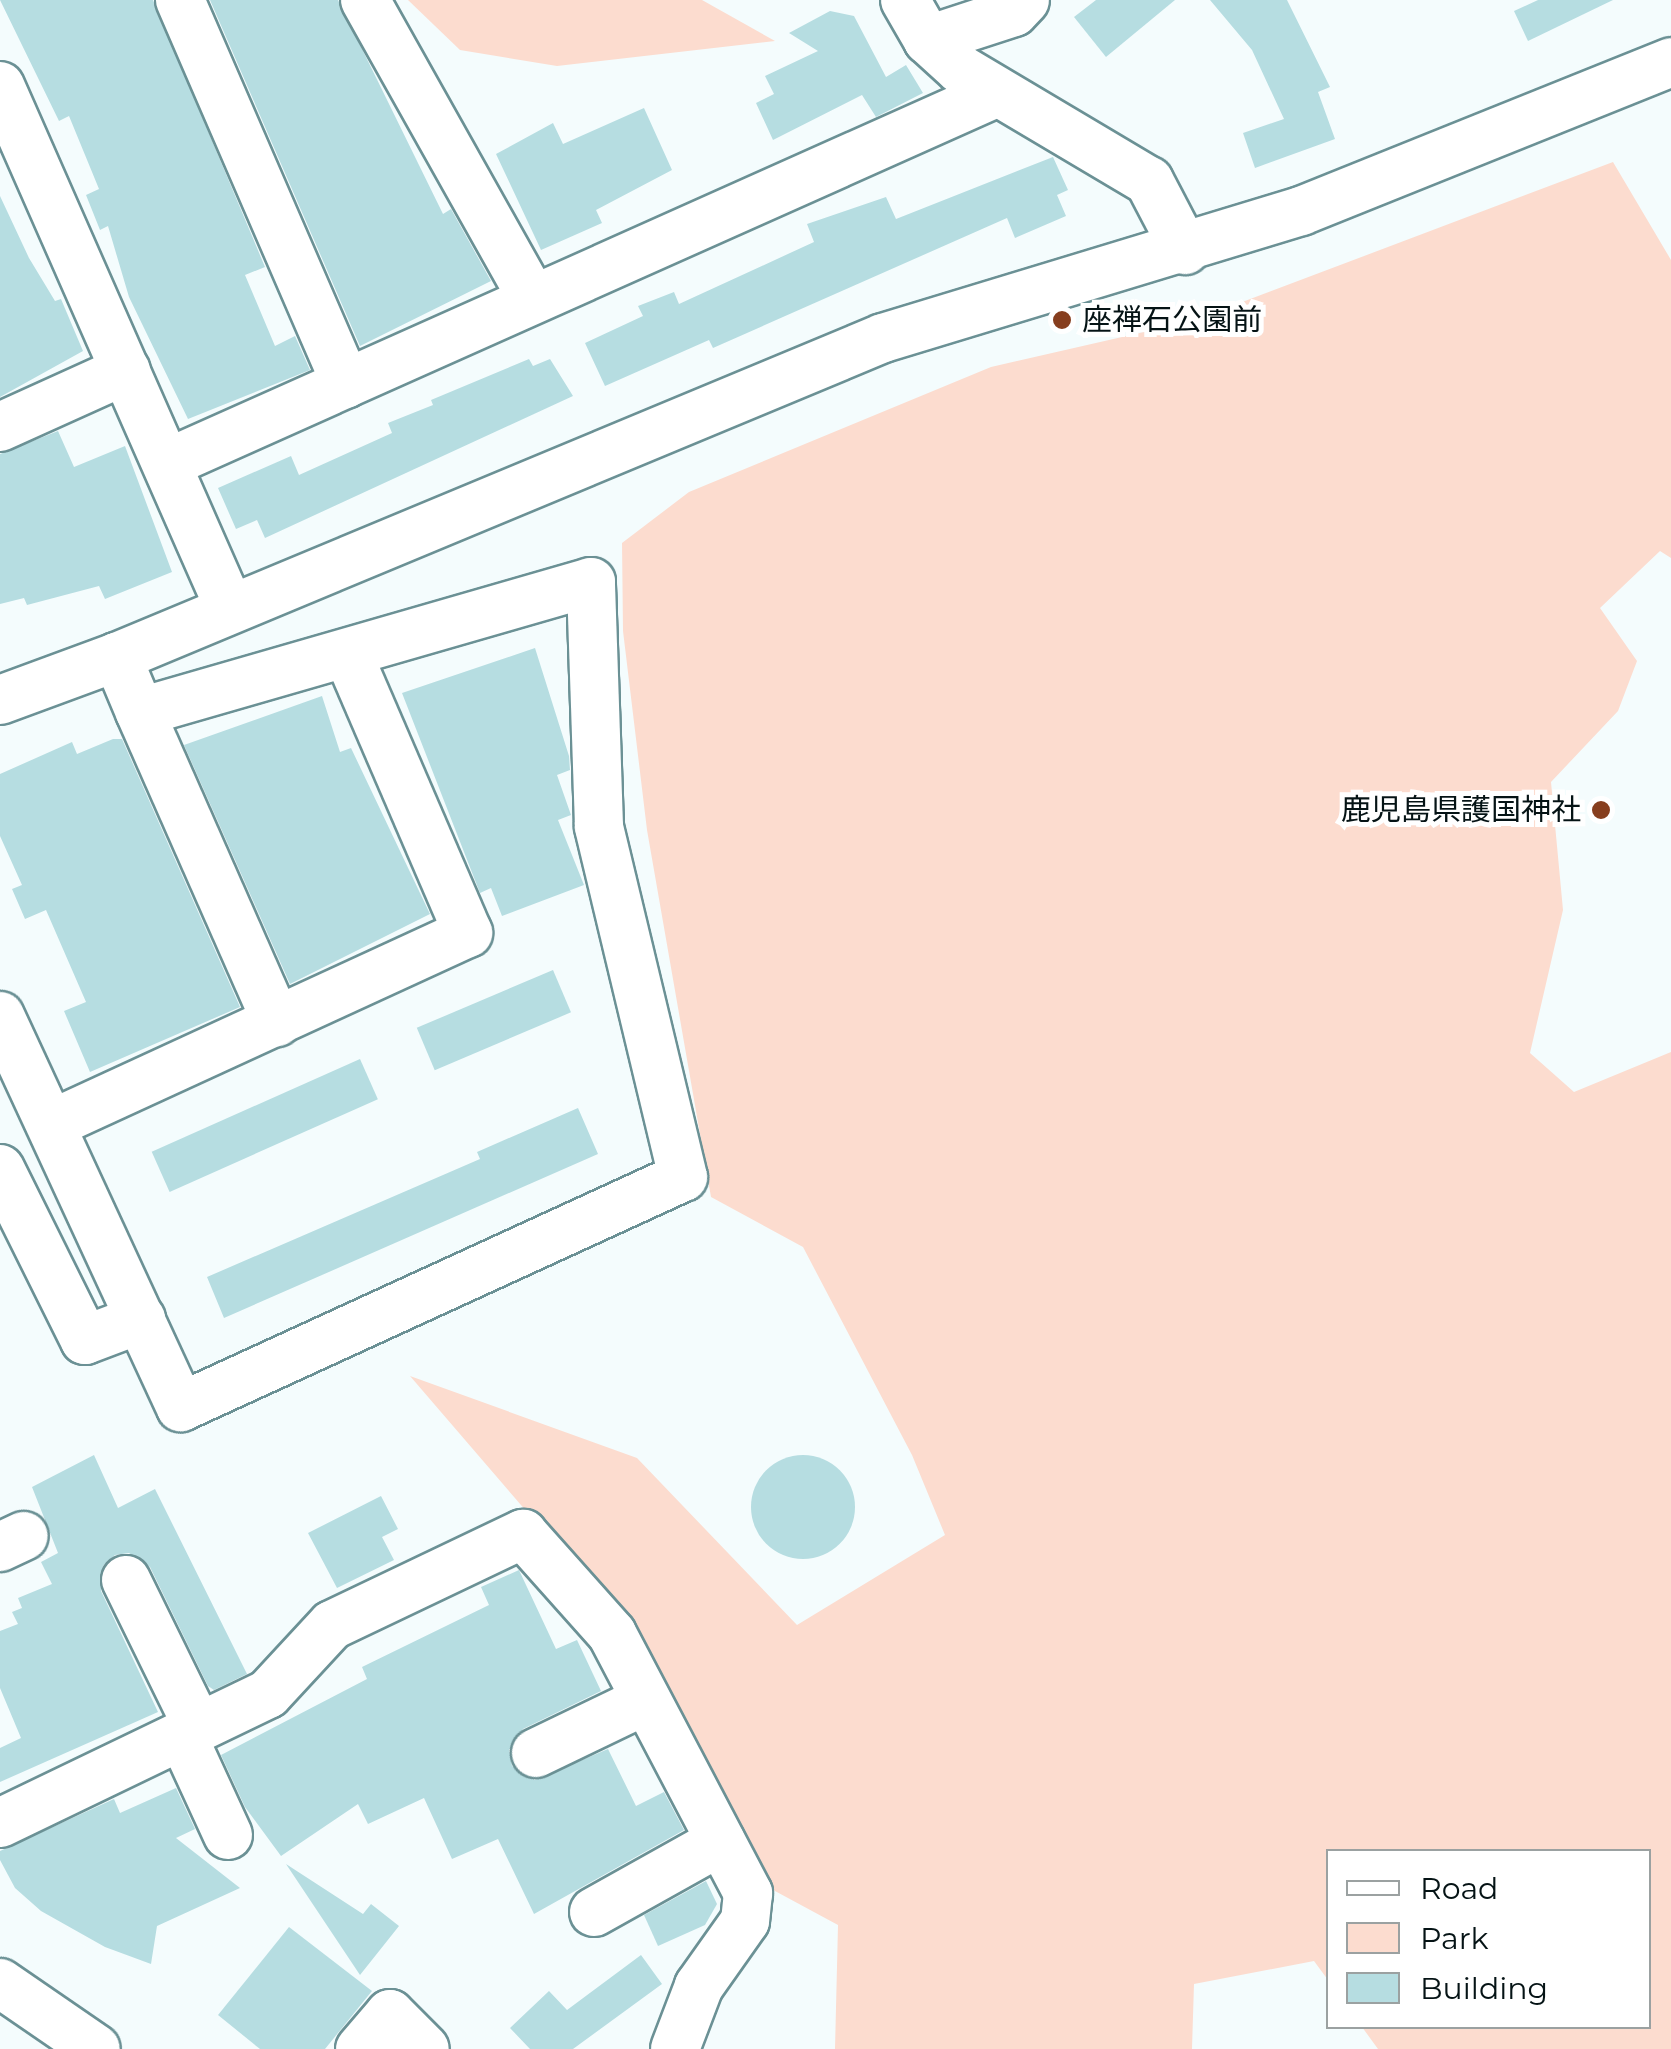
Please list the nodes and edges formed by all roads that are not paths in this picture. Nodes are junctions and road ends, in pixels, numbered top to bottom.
1 (180, 0) edge
2 (365, 0) edge
3 (1025, 0) edge
4 (916, 20) edge
5 (1671, 62) edge
6 (0, 88) edge
7 (996, 93) junction
8 (1185, 250) junction
9 (532, 298) junction
10 (126, 370) junction
11 (346, 384) junction
12 (0, 427) edge
13 (168, 463) junction
14 (230, 610) junction
15 (348, 655) junction
16 (117, 658) junction
17 (0, 700) edge
18 (140, 712) junction
19 (0, 1016) edge
20 (278, 1022) junction
21 (52, 1124) junction
22 (1, 1175) edge
23 (141, 1319) junction
24 (126, 1580) dead end
25 (646, 1700) junction
26 (190, 1731) junction
27 (536, 1753) dead end
28 (0, 1823) edge
29 (228, 1834) dead end
30 (721, 1841) junction
31 (594, 1912) dead end
32 (12, 2000) edge
33 (96, 2049) edge
34 (360, 2049) edge
35 (425, 2049) edge
36 (675, 2049) edge

1 - 11 street
2 - 9 street
3 - 4 street
4 - 7 street
5 - 8 street
6 - 10 street
7 - 8 street
7 - 9 street
8 - 14 street
9 - 11 street
10 - 12 street
10 - 13 street
11 - 13 street
13 - 14 street
14 - 16 street
15 - 18 street
15 - 20 street
15 - 23 street
16 - 17 street
16 - 18 street
18 - 20 street
19 - 21 street
20 - 21 street
21 - 23 street
22 - 23 street
24 - 26 street
25 - 26 street
25 - 27 street
25 - 30 street
26 - 28 street
26 - 29 street
30 - 31 street
30 - 36 street
32 - 33 street
34 - 35 street

